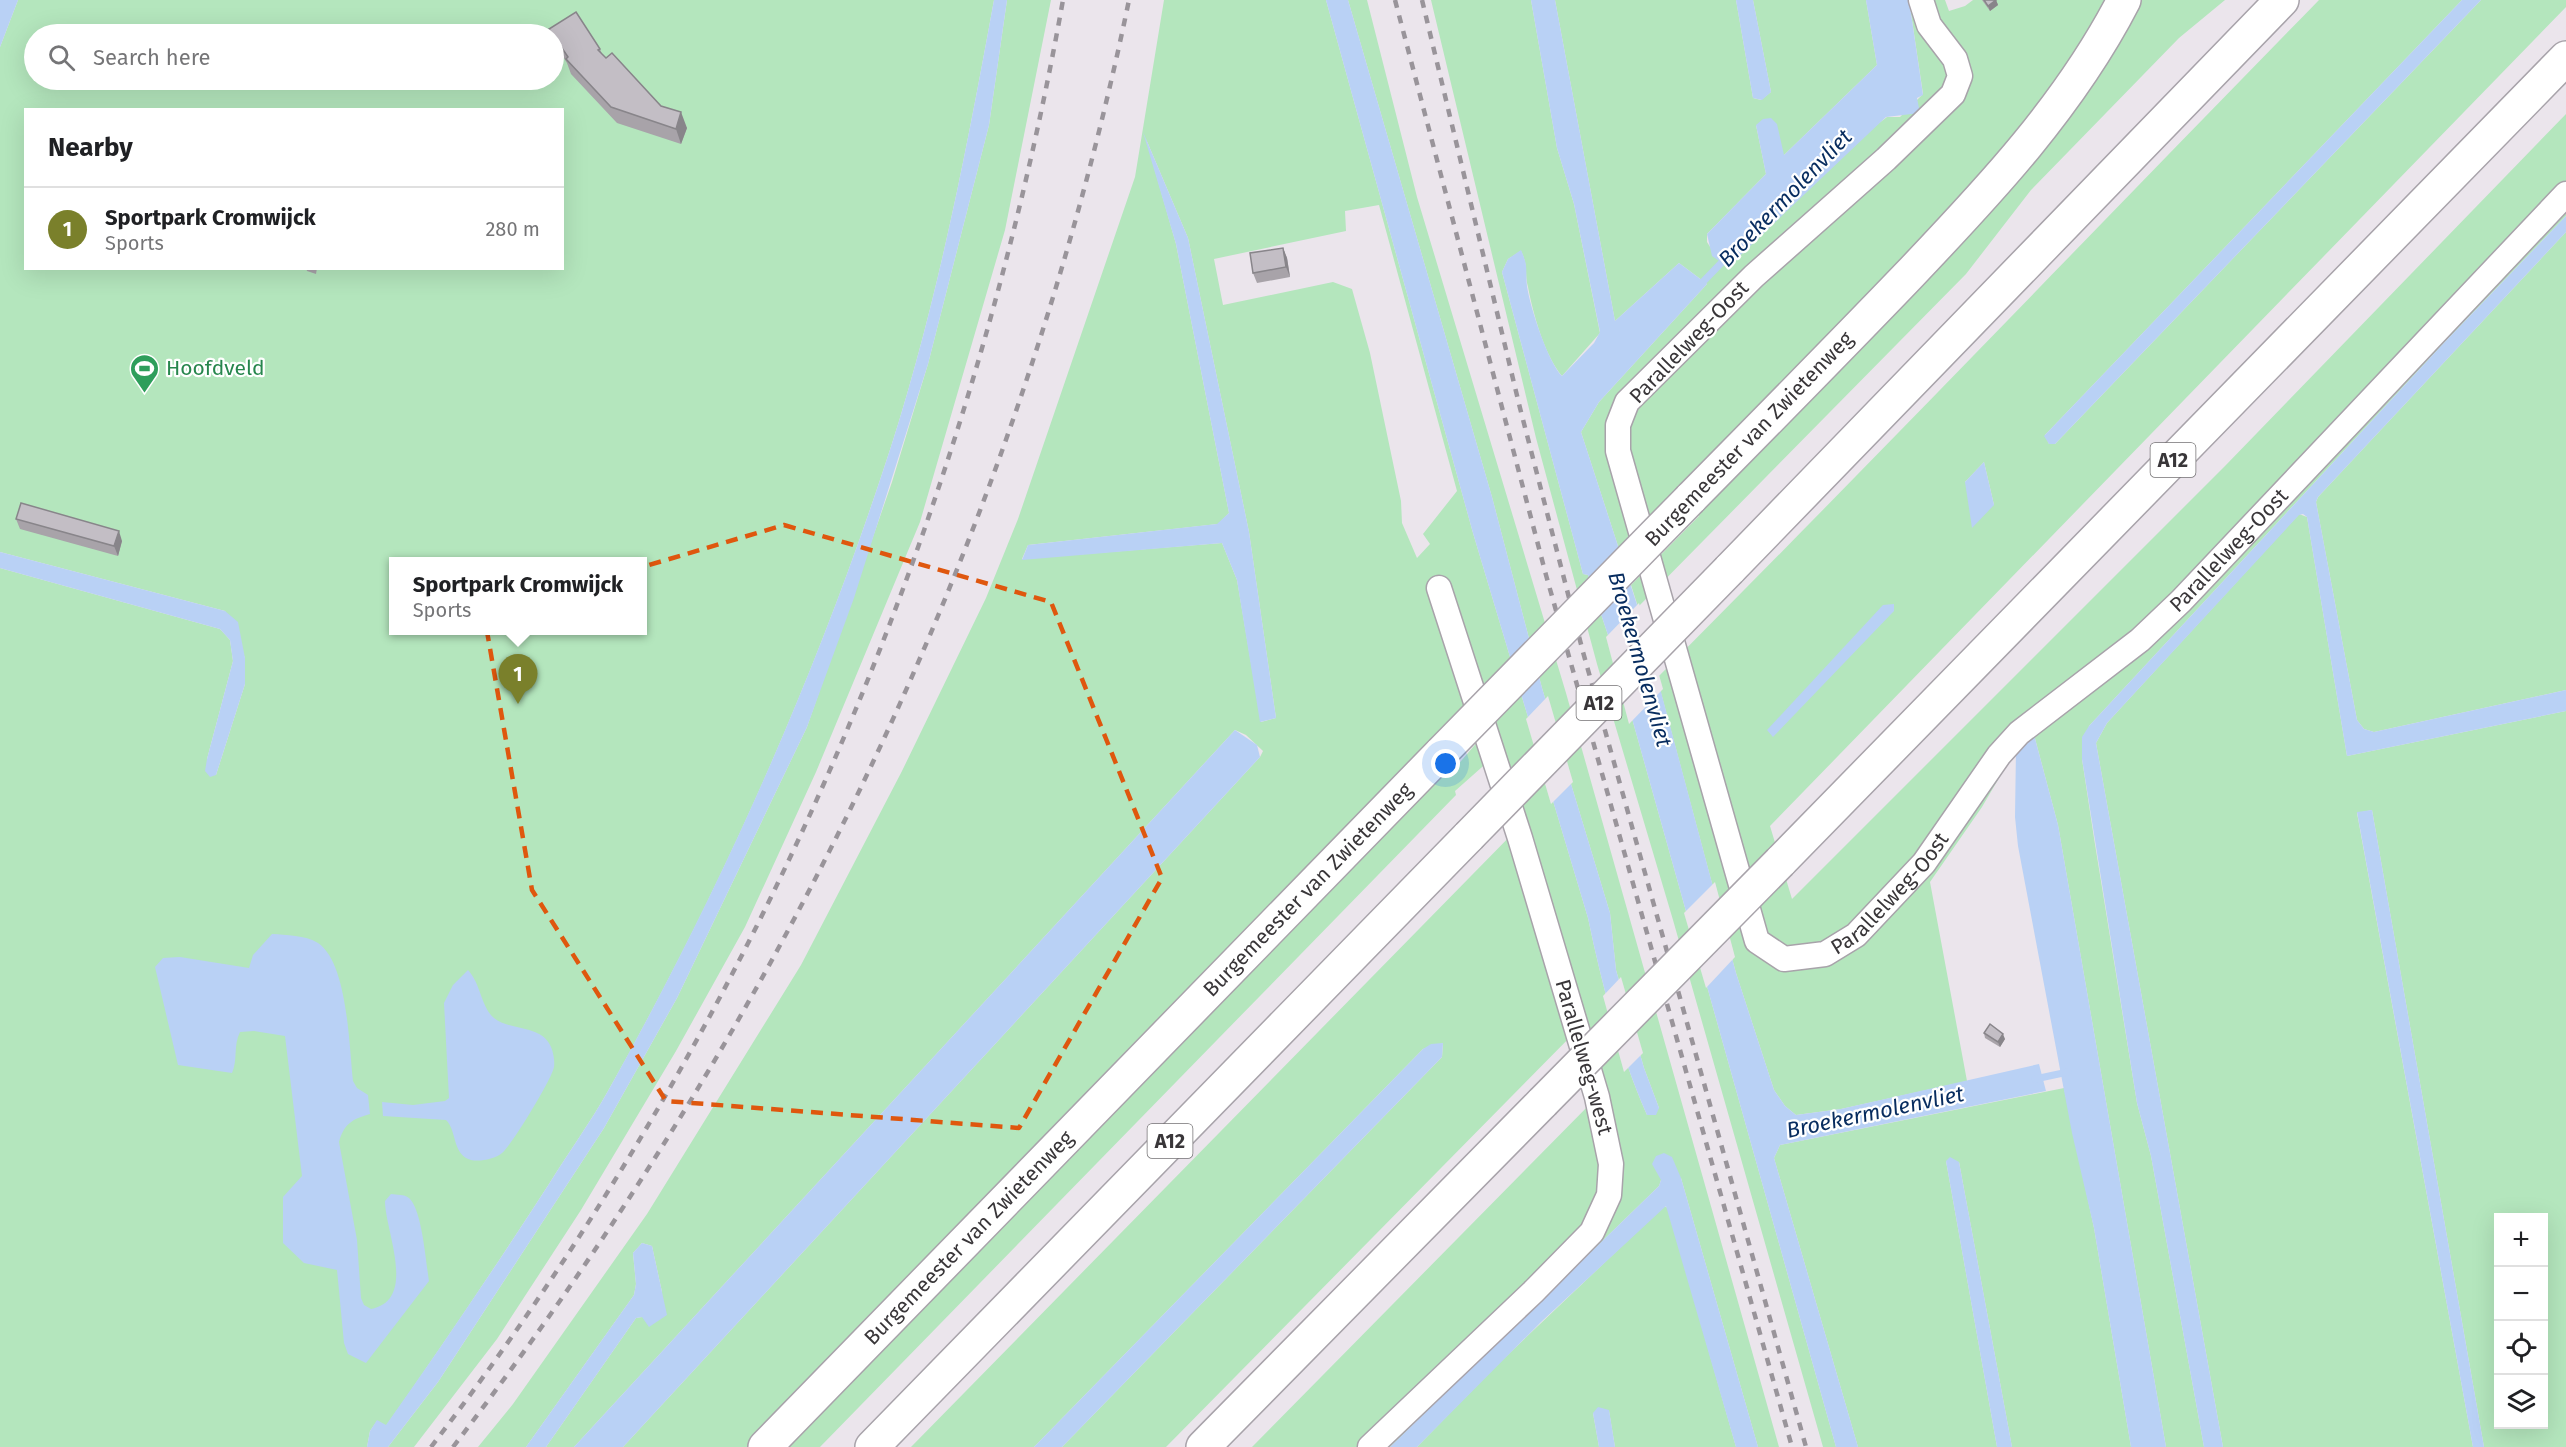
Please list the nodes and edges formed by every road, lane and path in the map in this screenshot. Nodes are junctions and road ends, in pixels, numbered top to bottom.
1 (1921, 0) edge
2 (2124, 0) edge
3 (2282, 0) edge
4 (2566, 58) edge
5 (2566, 194) edge
6 (1439, 588) dead end
7 (765, 1447) edge
8 (872, 1447) edge
9 (1203, 1447) edge
10 (1370, 1447) edge

1 - 5 street, Parallelweg-Oost
2 - 7 main road, Burgemeester van Zwietenweg, bridge
3 - 8 main road, A12, bridge
4 - 9 main road, A12, bridge
6 - 10 street, Parallelweg-west

